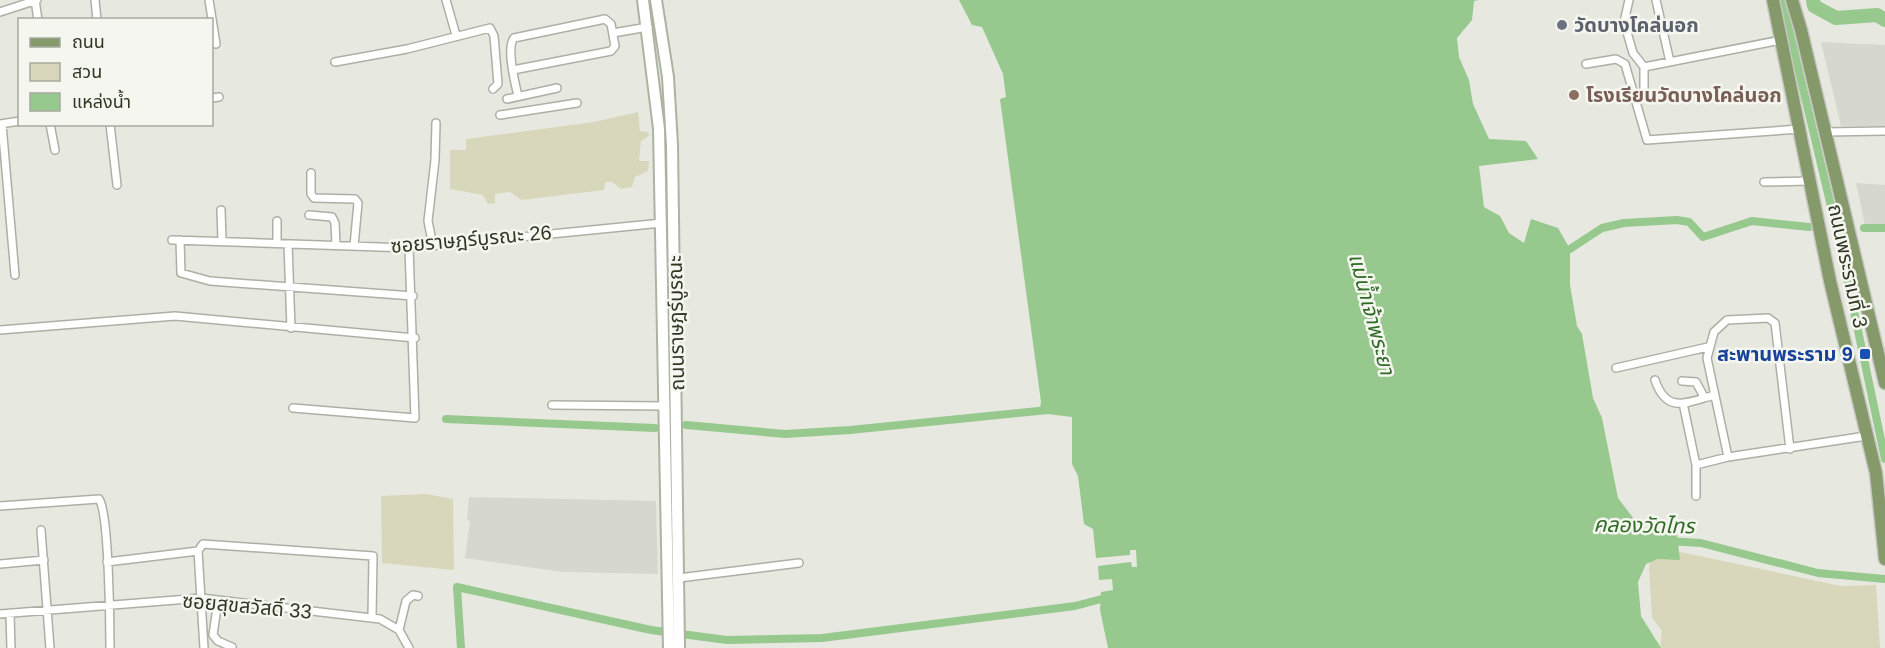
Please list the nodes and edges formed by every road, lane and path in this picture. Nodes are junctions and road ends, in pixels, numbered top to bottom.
1 (36, 0) edge
2 (95, 0) edge
3 (209, 0) edge
4 (446, 0) edge
5 (643, 0) edge
6 (656, 0) edge
7 (1629, 0) edge
8 (1656, 0) edge
9 (1768, 0) edge
10 (1773, 0) edge
11 (1792, 0) edge
12 (1798, 0) edge
13 (10, 4) edge
14 (0, 12) edge
15 (1775, 17) junction
16 (38, 18) edge
17 (98, 18) edge
18 (212, 18) edge
19 (213, 25) edge
20 (648, 27) junction
21 (1801, 30) junction
22 (613, 33) junction
23 (456, 35) junction
24 (1780, 40) junction
25 (216, 44) dead end
26 (335, 62) dead end
27 (1670, 62) junction
28 (1586, 64) dead end
29 (1644, 68) junction
30 (513, 70) junction
31 (493, 88) dead end
32 (557, 88) dead end
33 (1644, 94) dead end
34 (518, 96) junction
35 (507, 99) dead end
36 (577, 103) dead end
37 (500, 115) dead end
38 (18, 121) edge
39 (436, 123) dead end
40 (1, 124) edge
41 (50, 126) edge
42 (110, 126) edge
43 (1800, 129) junction
44 (1885, 131) edge
45 (1824, 132) junction
46 (55, 150) dead end
47 (311, 173) dead end
48 (1810, 181) junction
49 (1764, 182) dead end
50 (117, 185) dead end
51 (221, 210) dead end
52 (309, 215) dead end
53 (277, 221) dead end
54 (662, 223) junction
55 (172, 240) dead end
56 (180, 240) junction
57 (222, 241) junction
58 (277, 242) junction
59 (288, 244) junction
60 (336, 244) junction
61 (354, 246) junction
62 (433, 246) junction
63 (409, 248) junction
64 (15, 275) dead end
65 (288, 287) junction
66 (413, 296) junction
67 (291, 328) junction
68 (0, 330) edge
69 (415, 338) junction
70 (1708, 347) junction
71 (1616, 368) dead end
72 (1655, 380) dead end
73 (1682, 381) dead end
74 (1885, 383) edge
75 (1715, 395) junction
76 (1704, 398) junction
77 (1683, 403) junction
78 (552, 405) dead end
79 (665, 406) junction
80 (293, 408) dead end
81 (1866, 436) junction
82 (1790, 449) junction
83 (1728, 457) junction
84 (1696, 465) junction
85 (1696, 496) dead end
86 (0, 506) edge
87 (41, 531) dead end
88 (198, 551) junction
89 (1885, 559) edge
90 (44, 560) junction
91 (107, 562) junction
92 (799, 563) dead end
93 (0, 564) edge
94 (679, 578) junction
95 (418, 596) dead end
96 (201, 598) junction
97 (218, 602) junction
98 (109, 604) junction
99 (47, 609) junction
100 (10, 613) junction
101 (0, 614) edge
102 (372, 617) junction
103 (399, 630) junction
104 (674, 640) edge
105 (232, 647) edge
106 (11, 648) edge
107 (50, 648) edge
108 (110, 648) edge
109 (204, 648) edge
110 (409, 648) edge

1 - 13 street
1 - 16 street
2 - 17 street
3 - 18 street
4 - 23 street
5 - 20 main road, ถนนราษฎร์บูรณะ
6 - 94 main road, ถนนราษฎร์บูรณะ
7 - 29 street
8 - 27 street
9 - 15 main road, ถนนพระรามที่ 3
10 - 15 main road, ถนนพระรามที่ 3
11 - 21 main road, ถนนพระรามที่ 3
12 - 21 main road, ถนนพระรามที่ 3
13 - 14 street
15 - 24 main road, ถนนพระรามที่ 3
19 - 25 street
20 - 22 street
20 - 54 main road, ถนนราษฎร์บูรณะ
21 - 45 main road, ถนนพระรามที่ 3
22 - 30 street
22 - 30 street
23 - 26 street
23 - 31 street
24 - 27 street
24 - 43 main road, ถนนพระรามที่ 3
27 - 29 street
28 - 43 street
29 - 33 street
30 - 34 street
32 - 34 street
34 - 35 street
36 - 37 street
38 - 40 street
39 - 62 street
40 - 64 street
41 - 46 street
42 - 50 street
43 - 48 main road, ถนนพระรามที่ 3
44 - 45 street
45 - 74 main road, ถนนพระรามที่ 3
47 - 61 street
48 - 49 street
48 - 81 main road, ถนนพระรามที่ 3
51 - 57 street
52 - 60 street
53 - 58 street
54 - 62 street, ซอยราษฎร์บูรณะ 26
54 - 79 main road, ถนนราษฎร์บูรณะ
55 - 56 street, ซอยราษฎร์บูรณะ 26
56 - 57 street, ซอยราษฎร์บูรณะ 26
56 - 65 street
57 - 58 street, ซอยราษฎร์บูรณะ 26
58 - 59 street, ซอยราษฎร์บูรณะ 26
59 - 60 street, ซอยราษฎร์บูรณะ 26
59 - 65 street
60 - 61 street, ซอยราษฎร์บูรณะ 26
61 - 63 street, ซอยราษฎร์บูรณะ 26
62 - 63 street, ซอยราษฎร์บูรณะ 26
63 - 66 street
65 - 66 street
65 - 67 street
66 - 69 street
67 - 68 street
67 - 69 street
69 - 80 street
70 - 71 street
70 - 75 street
70 - 82 street
72 - 77 street
73 - 76 street
75 - 76 street
75 - 83 street
76 - 77 street
77 - 84 street
78 - 79 street
79 - 104 main road, ถนนราษฎร์บูรณะ
81 - 82 street
81 - 89 main road, ถนนพระรามที่ 3
82 - 83 street
83 - 84 street
84 - 85 street
86 - 91 street
87 - 90 street
88 - 91 street
88 - 96 street
88 - 102 street
90 - 93 street
90 - 99 street
91 - 98 street
92 - 94 street
94 - 104 main road, ถนนราษฎร์บูรณะ
95 - 103 street
96 - 97 street, ซอยสุขสวัสดิ์ 33
96 - 98 street, ซอยสุขสวัสดิ์ 33
96 - 109 street
97 - 102 street, ซอยสุขสวัสดิ์ 33
97 - 105 street
98 - 99 street, ซอยสุขสวัสดิ์ 33
98 - 108 street
99 - 100 street, ซอยสุขสวัสดิ์ 33
99 - 107 street
100 - 101 street, ซอยสุขสวัสดิ์ 33
100 - 106 street
102 - 103 street, ซอยสุขสวัสดิ์ 33
103 - 110 street

